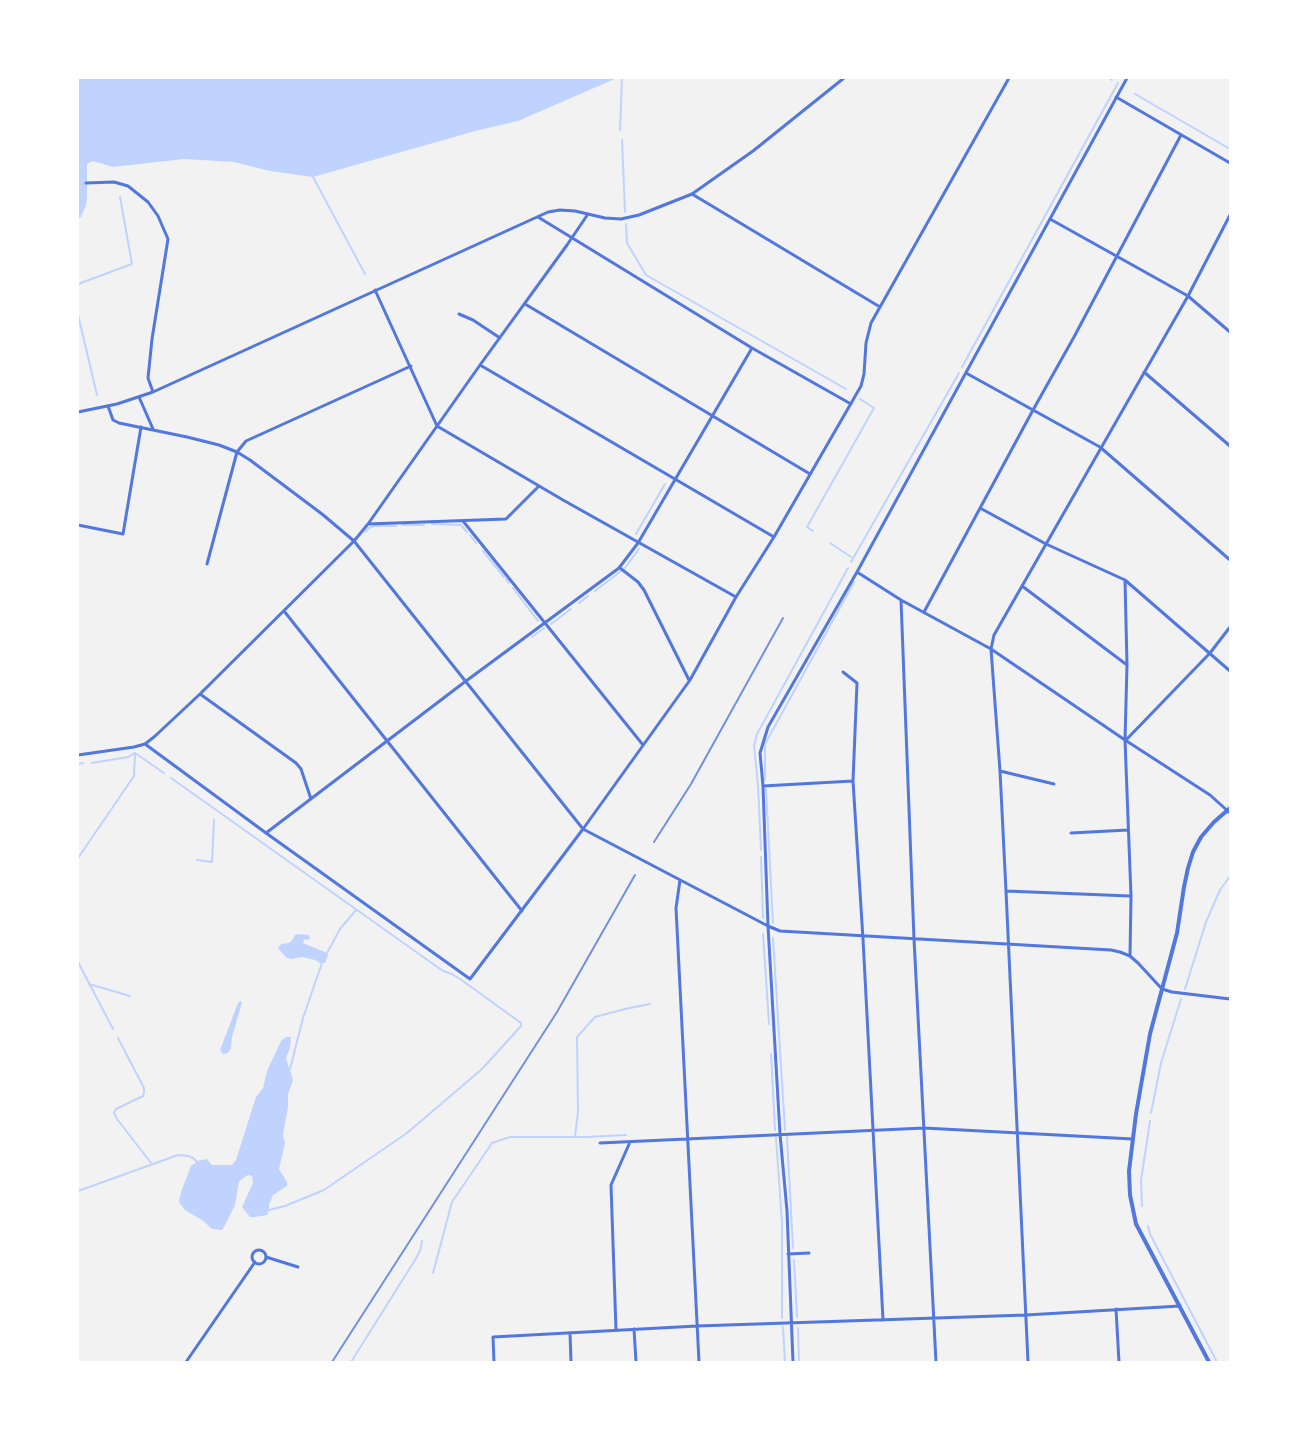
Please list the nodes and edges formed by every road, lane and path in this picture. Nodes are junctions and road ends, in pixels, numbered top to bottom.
1 (844, 78) edge
2 (1009, 78) edge
3 (1127, 78) edge
4 (1116, 97) junction
5 (1181, 135) junction
6 (1230, 163) edge
7 (86, 183) dead end
8 (692, 194) junction
9 (588, 214) junction
10 (1230, 215) edge
11 (537, 217) junction
12 (1050, 219) junction
13 (572, 239) junction
14 (1117, 257) junction
15 (376, 290) junction
16 (1188, 296) junction
17 (525, 304) junction
18 (880, 307) junction
19 (459, 314) dead end
20 (1230, 332) edge
21 (500, 338) junction
22 (752, 348) junction
23 (480, 364) junction
24 (411, 366) junction
25 (1144, 372) junction
26 (966, 373) junction
27 (153, 392) junction
28 (139, 397) junction
29 (851, 404) junction
30 (108, 406) junction
31 (1033, 410) junction
32 (78, 412) edge
33 (712, 416) junction
34 (437, 426) junction
35 (141, 427) junction
36 (153, 429) junction
37 (1230, 446) edge
38 (1100, 447) junction
39 (237, 452) junction
40 (810, 474) junction
41 (676, 479) junction
42 (539, 486) junction
43 (980, 508) junction
44 (463, 520) junction
45 (368, 524) junction
46 (78, 526) edge
47 (774, 537) junction
48 (354, 541) junction
49 (638, 542) junction
50 (1046, 544) junction
51 (1230, 560) edge
52 (207, 564) dead end
53 (619, 568) junction
54 (857, 572) junction
55 (1125, 580) junction
56 (1022, 586) junction
57 (736, 597) junction
58 (901, 600) junction
59 (284, 611) junction
60 (924, 612) junction
61 (546, 623) junction
62 (1230, 627) edge
63 (991, 649) junction
64 (1210, 653) junction
65 (1127, 665) junction
66 (1230, 671) edge
67 (844, 672) dead end
68 (690, 680) junction
69 (466, 682) junction
70 (200, 694) junction
71 (1125, 740) junction
72 (388, 741) junction
73 (145, 744) junction
74 (643, 745) junction
75 (78, 755) edge
76 (1000, 771) junction
77 (853, 781) junction
78 (1054, 784) dead end
79 (763, 786) junction
80 (311, 799) junction
81 (1230, 810) edge
82 (584, 828) junction
83 (1128, 830) junction
84 (266, 833) junction
85 (1071, 833) dead end
86 (680, 880) junction
87 (1006, 891) junction
88 (1130, 896) junction
89 (522, 910) junction
90 (768, 926) junction
91 (863, 936) junction
92 (914, 939) junction
93 (1008, 945) junction
94 (1130, 956) junction
95 (1162, 989) junction
96 (1230, 999) edge
97 (924, 1128) junction
98 (873, 1130) junction
99 (1018, 1132) junction
100 (780, 1134) junction
101 (687, 1138) junction
102 (1133, 1139) junction
103 (630, 1142) junction
104 (600, 1143) dead end
105 (808, 1253) dead end
106 (788, 1254) junction
107 (266, 1258) junction
108 (255, 1262) junction
109 (298, 1267) dead end
110 (1180, 1306) junction
111 (1116, 1309) junction
112 (1026, 1315) junction
113 (934, 1318) junction
114 (883, 1320) junction
115 (790, 1323) junction
116 (697, 1326) junction
117 (634, 1329) junction
118 (616, 1330) junction
119 (570, 1333) junction
120 (186, 1362) edge
121 (494, 1362) edge
122 (572, 1362) edge
123 (636, 1362) edge
124 (699, 1362) edge
125 (793, 1362) edge
126 (936, 1362) edge
127 (1028, 1362) edge
128 (1119, 1362) edge
129 (1209, 1362) edge

1 - 8 street
2 - 18 street
3 - 4 street
4 - 5 street
4 - 12 street
5 - 6 street
5 - 14 street
7 - 27 street
8 - 9 street
8 - 18 street
9 - 11 street
9 - 13 street
10 - 16 street
11 - 13 street
11 - 15 street
12 - 14 street
12 - 26 street
13 - 17 street
13 - 22 street
14 - 16 street
14 - 31 street
15 - 24 street
15 - 27 street
16 - 20 street
16 - 25 street
17 - 21 street
17 - 33 street
18 - 29 street
19 - 21 street
21 - 23 street
22 - 29 street
22 - 33 street
23 - 34 street
23 - 41 street
24 - 34 street
24 - 39 street
25 - 37 street
25 - 38 street
26 - 31 street
26 - 54 street
27 - 28 street
28 - 30 street
28 - 36 street
29 - 40 street
30 - 32 street
30 - 35 street
31 - 38 street
31 - 43 street
33 - 40 street
33 - 41 street
34 - 42 street
34 - 45 street
35 - 36 street
35 - 46 street
36 - 39 street
38 - 50 street
38 - 51 street
39 - 48 street
39 - 52 street
40 - 47 street
41 - 47 street
41 - 49 street
42 - 44 street
42 - 49 street
43 - 50 street
43 - 60 street
44 - 45 street
44 - 61 street
45 - 48 street
47 - 57 street
48 - 59 street
48 - 69 street
49 - 53 street
49 - 57 street
50 - 55 street
50 - 56 street
53 - 61 street
53 - 68 street
54 - 58 street
54 - 79 street
55 - 64 street
55 - 65 street
56 - 63 street
56 - 65 street
57 - 68 street
58 - 60 street
58 - 92 street
59 - 70 street
59 - 72 street
60 - 63 street
61 - 69 street
61 - 74 street
62 - 64 street
63 - 71 street
63 - 76 street
64 - 66 street
64 - 71 street
65 - 71 street
67 - 77 street
68 - 74 street
69 - 72 street
69 - 82 street
70 - 73 street
70 - 80 street
71 - 81 street
71 - 83 street
72 - 80 street
72 - 89 street
73 - 75 street
73 - 84 street
74 - 82 street
76 - 78 street
76 - 87 street
77 - 79 street
77 - 91 street
79 - 90 street
80 - 84 street
81 - 95 street
82 - 86 street
82 - 89 street
83 - 85 street
83 - 88 street
84 - 89 street
86 - 90 street
86 - 101 street
87 - 88 street
87 - 93 street
88 - 94 street
90 - 91 street
90 - 100 street
91 - 92 street
91 - 98 street
92 - 93 street
92 - 97 street
93 - 94 street
93 - 99 street
94 - 95 street
95 - 96 street
95 - 102 street
97 - 98 street
97 - 99 street
97 - 113 street
98 - 100 street
98 - 114 street
99 - 102 street
99 - 112 street
100 - 101 street
100 - 106 street
101 - 103 street
101 - 116 street
102 - 110 street
103 - 104 street
103 - 118 street
105 - 106 street
106 - 115 street
107 - 108 street
107 - 108 street
107 - 109 street
108 - 120 street
110 - 111 street
110 - 129 street
111 - 112 street
111 - 128 street
112 - 113 street
112 - 127 street
113 - 114 street
113 - 126 street
114 - 115 street
115 - 116 street
115 - 125 street
116 - 117 street
116 - 124 street
117 - 118 street
117 - 123 street
118 - 119 street
119 - 121 street
119 - 122 street

